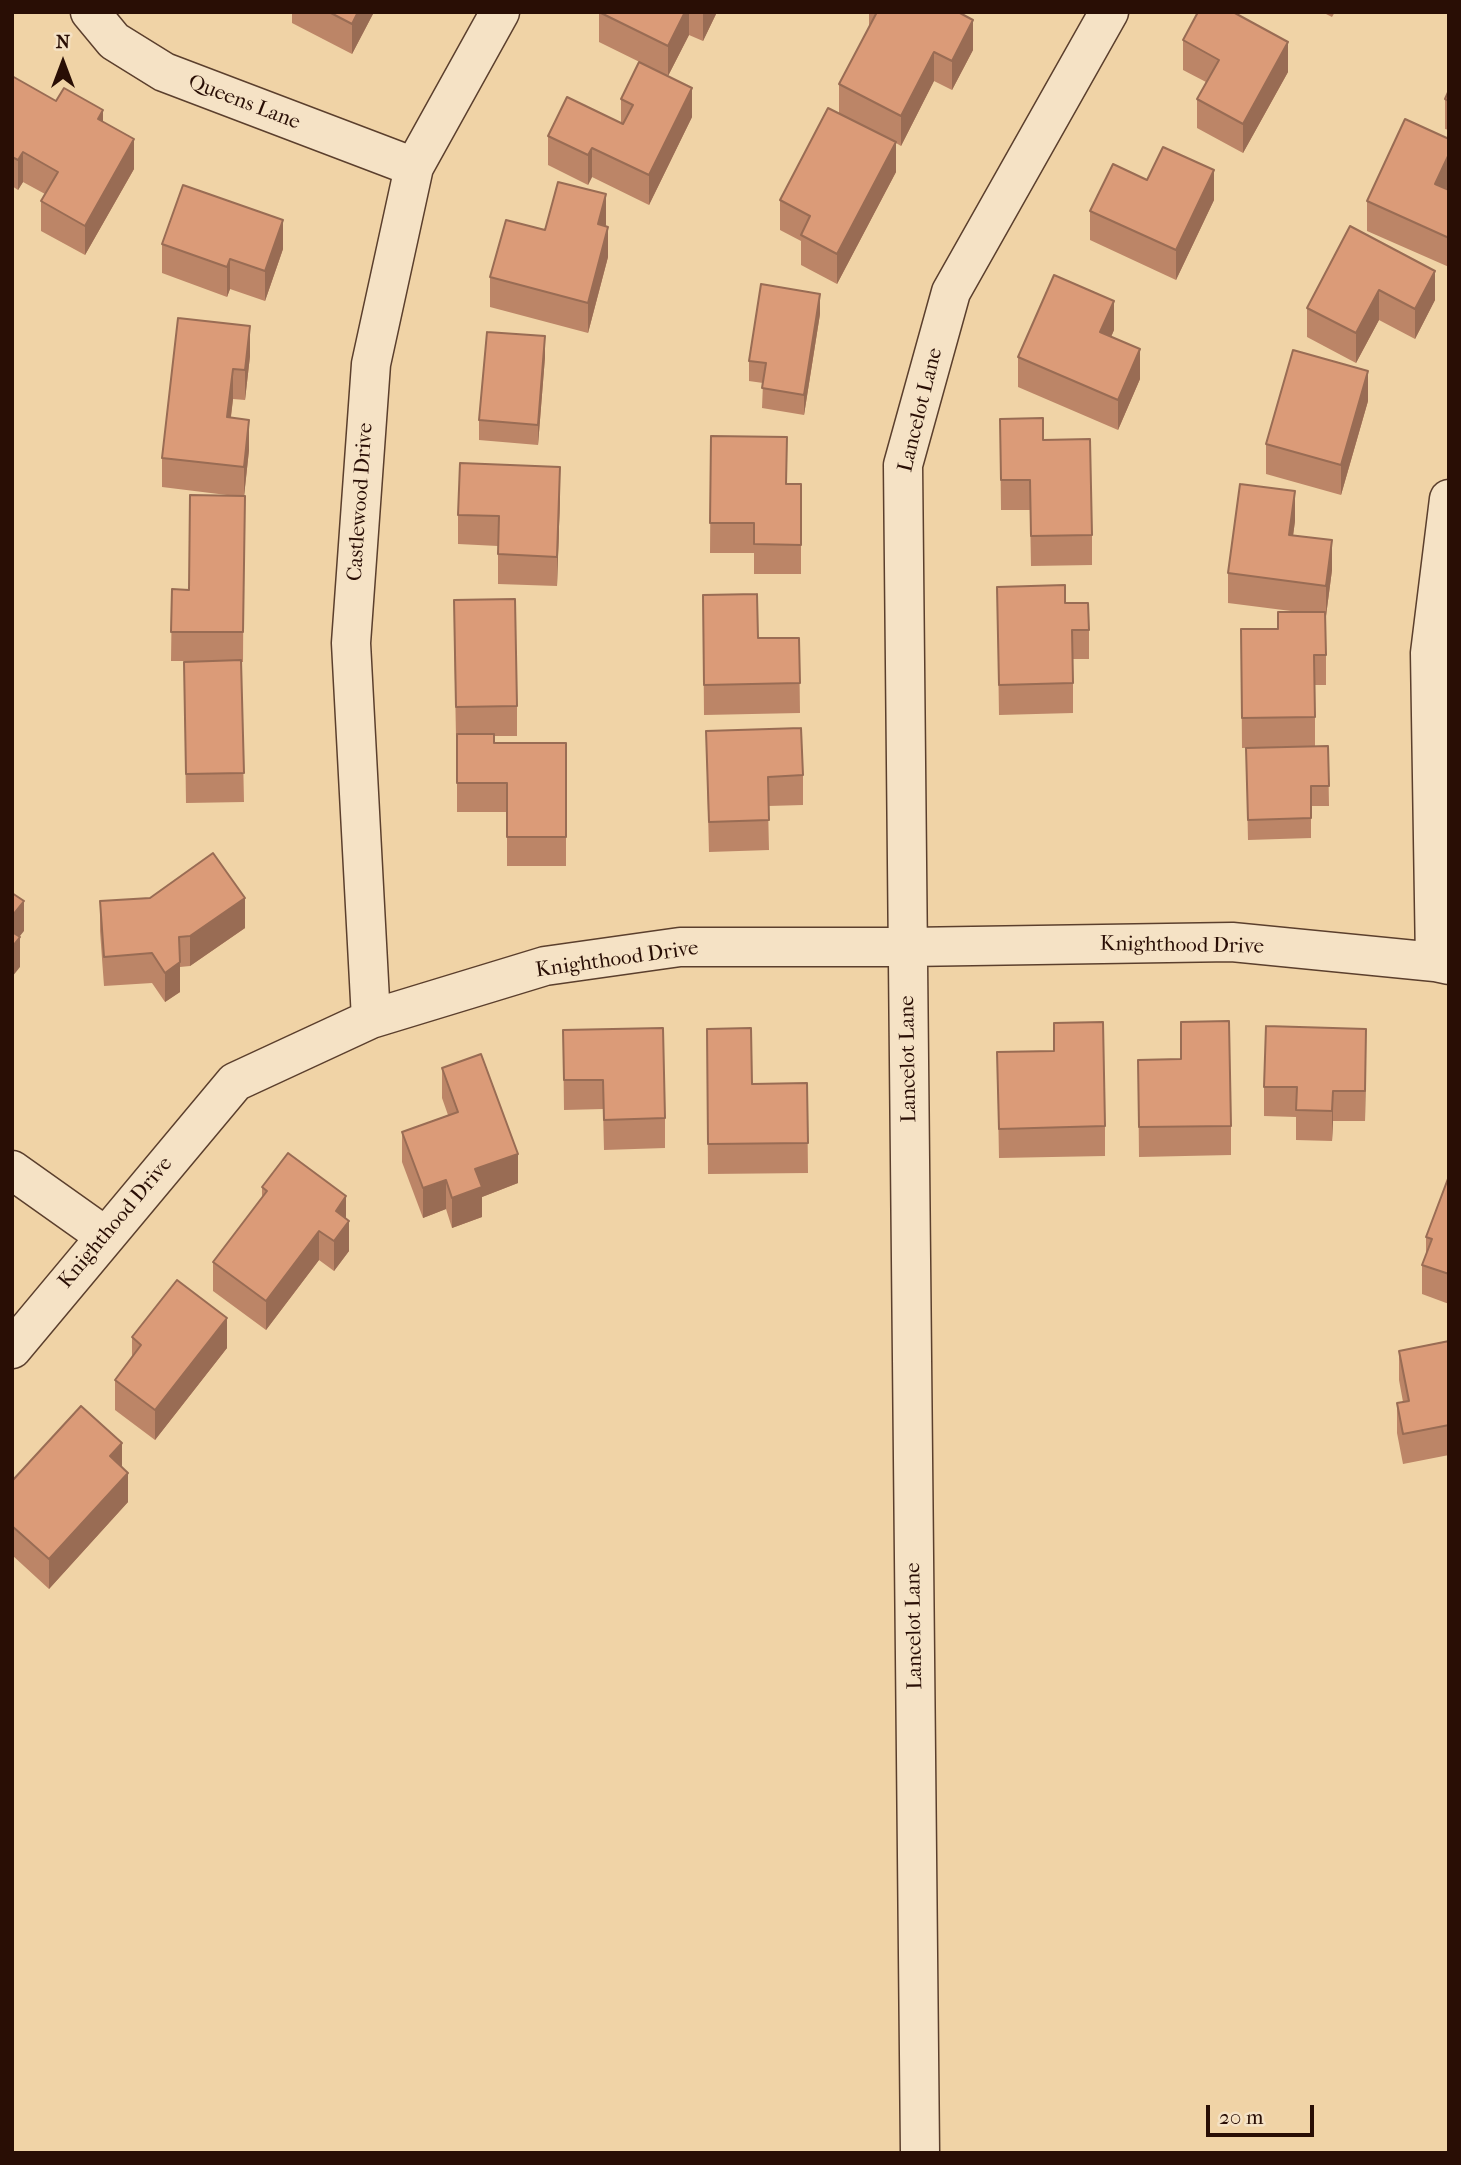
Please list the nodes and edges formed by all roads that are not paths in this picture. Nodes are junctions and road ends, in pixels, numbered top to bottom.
1 (90, 12) edge
2 (500, 12) edge
3 (1109, 12) edge
4 (414, 167) junction
5 (1449, 499) edge
6 (908, 947) junction
7 (1442, 963) edge
8 (371, 1019) junction
9 (12, 1170) edge
10 (105, 1236) junction
11 (12, 1349) edge
12 (920, 2153) edge

1 - 4 street, Queens Lane
2 - 4 street, Castlewood Drive
3 - 6 street, Lancelot Lane
4 - 8 street, Castlewood Drive
5 - 7 street
6 - 7 street, Knighthood Drive
6 - 8 street, Knighthood Drive
6 - 12 street, Lancelot Lane
8 - 10 street, Knighthood Drive
9 - 10 street
10 - 11 street, Knighthood Drive

